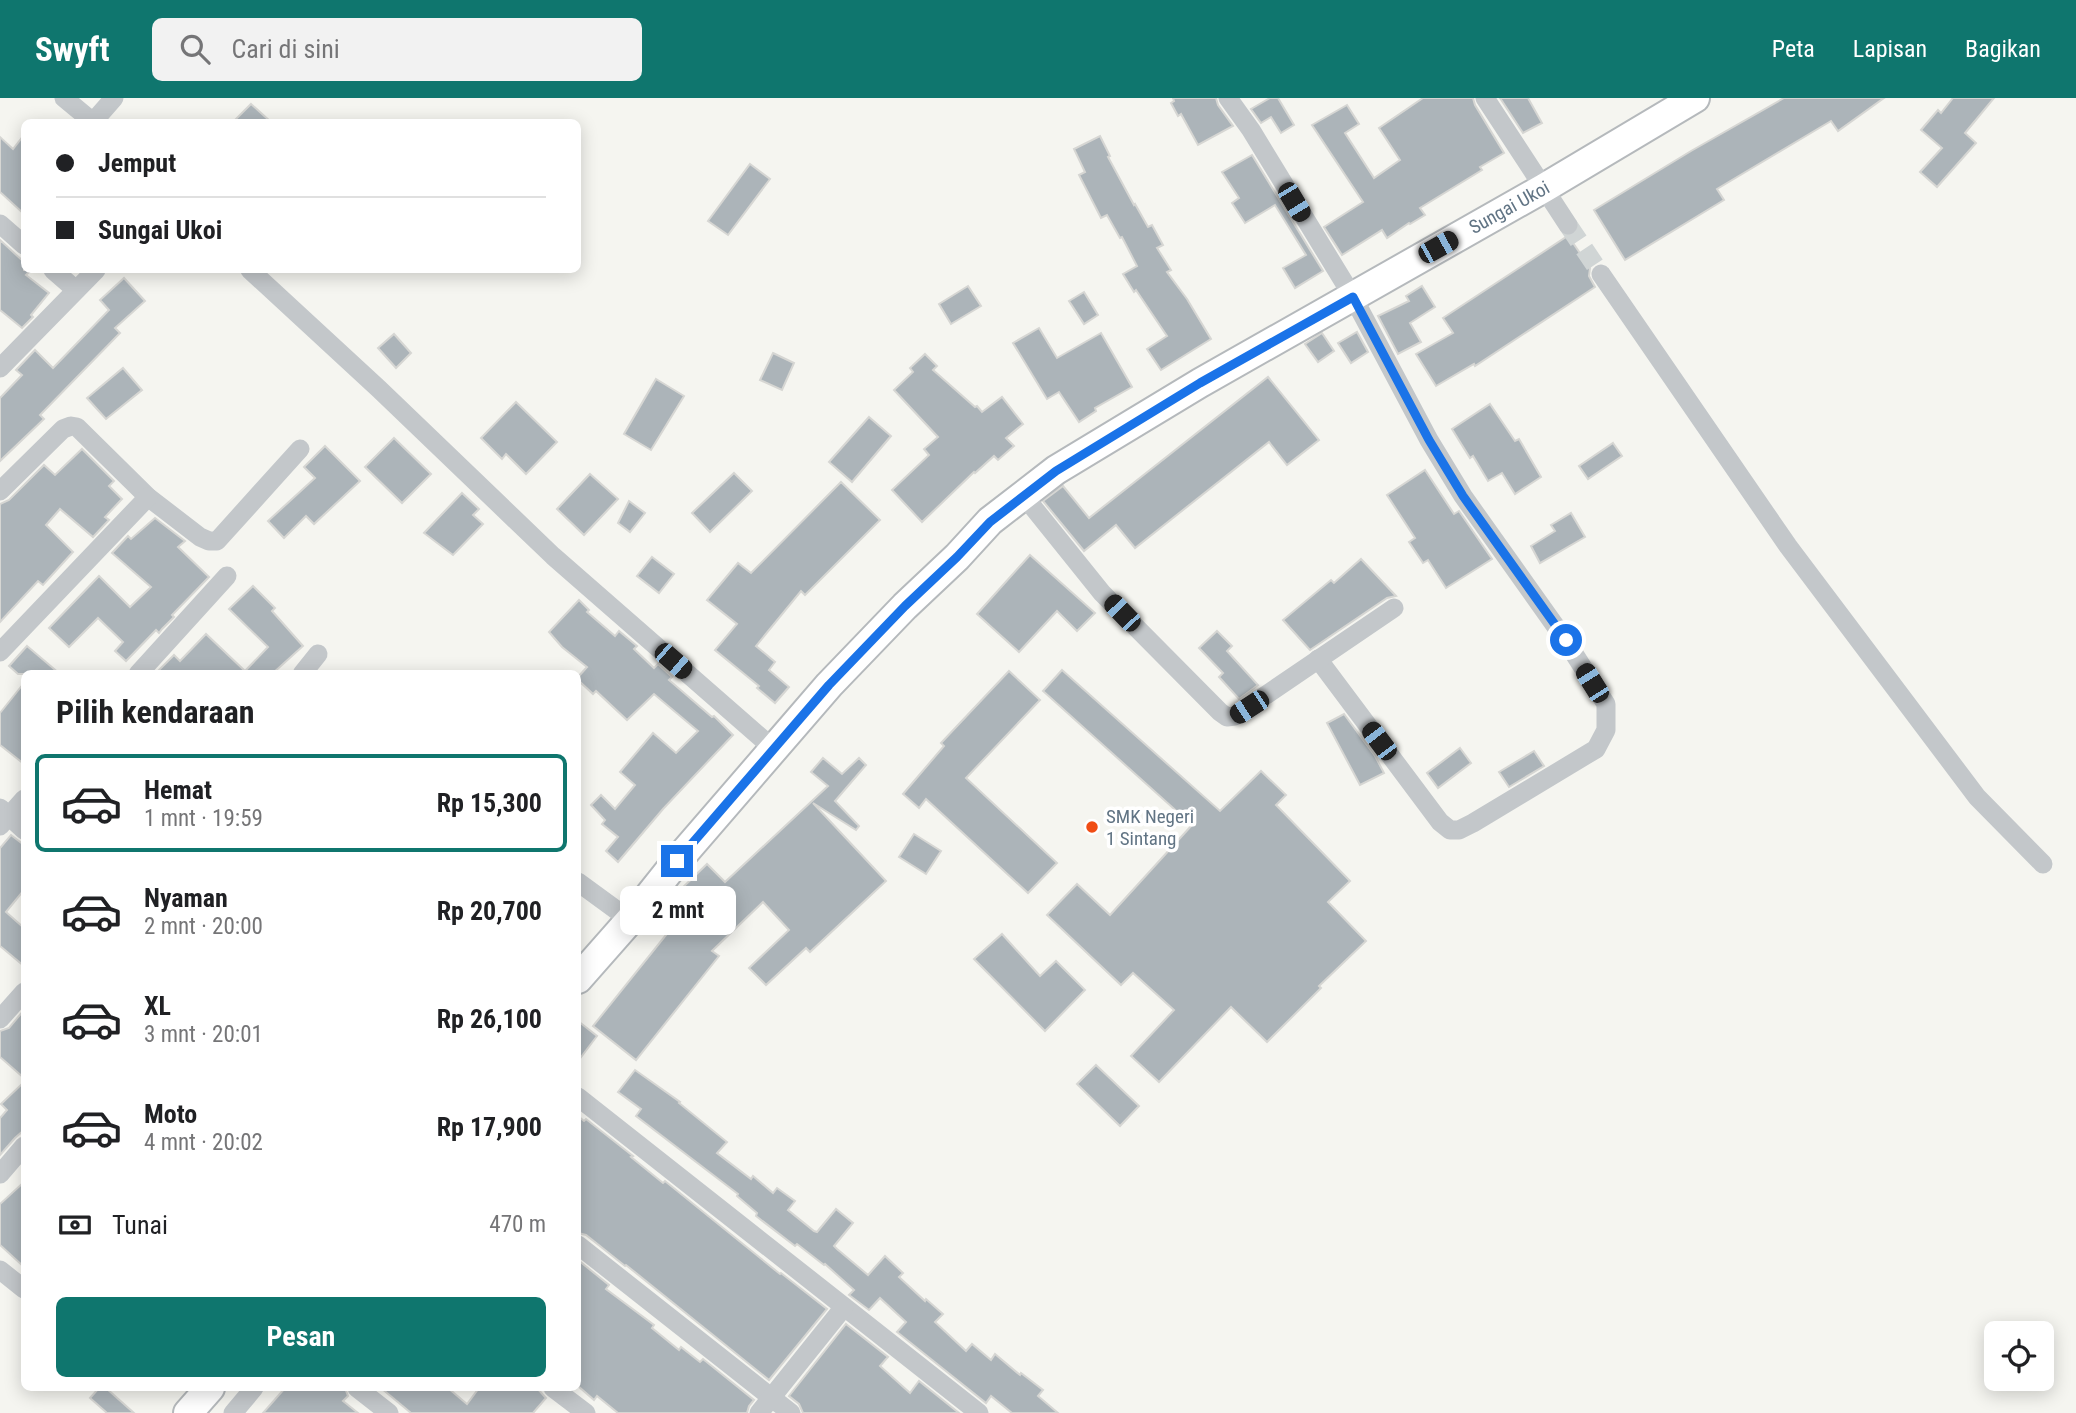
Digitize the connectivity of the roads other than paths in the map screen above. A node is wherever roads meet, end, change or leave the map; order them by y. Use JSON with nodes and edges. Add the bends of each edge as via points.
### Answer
{"nodes":[{"id":1,"x":64,"y":98,"type":"edge"},
{"id":2,"x":114,"y":98,"type":"edge"},
{"id":3,"x":1228,"y":98,"type":"edge"},
{"id":4,"x":1485,"y":98,"type":"edge"},
{"id":5,"x":1695,"y":98,"type":"edge"},
{"id":6,"x":89,"y":119,"type":"edge"},
{"id":7,"x":96,"y":119,"type":"edge"},
{"id":8,"x":1544,"y":188,"type":"junction"},
{"id":9,"x":0,"y":224,"type":"edge"},
{"id":10,"x":1569,"y":225,"type":"tunnel mouth"},
{"id":11,"x":21,"y":242,"type":"edge"},
{"id":12,"x":56,"y":273,"type":"edge"},
{"id":13,"x":93,"y":273,"type":"edge"},
{"id":14,"x":253,"y":273,"type":"edge"},
{"id":15,"x":1601,"y":274,"type":"tunnel mouth"},
{"id":16,"x":76,"y":290,"type":"junction"},
{"id":17,"x":1353,"y":297,"type":"junction"},
{"id":18,"x":0,"y":368,"type":"edge"},
{"id":19,"x":300,"y":449,"type":"dead end"},
{"id":20,"x":0,"y":491,"type":"edge"},
{"id":21,"x":1024,"y":496,"type":"junction"},
{"id":22,"x":148,"y":497,"type":"junction"},
{"id":23,"x":227,"y":576,"type":"dead end"},
{"id":24,"x":1394,"y":608,"type":"dead end"},
{"id":25,"x":0,"y":652,"type":"edge"},
{"id":26,"x":318,"y":654,"type":"dead end"},
{"id":27,"x":1318,"y":659,"type":"junction"},
{"id":28,"x":142,"y":670,"type":"edge"},
{"id":29,"x":305,"y":670,"type":"edge"},
{"id":30,"x":774,"y":749,"type":"junction"},
{"id":31,"x":21,"y":802,"type":"edge"},
{"id":32,"x":3,"y":817,"type":"edge"},
{"id":33,"x":21,"y":828,"type":"edge"},
{"id":34,"x":2043,"y":864,"type":"dead end"},
{"id":35,"x":581,"y":884,"type":"edge"},
{"id":36,"x":630,"y":920,"type":"junction"},
{"id":37,"x":581,"y":976,"type":"edge"},
{"id":38,"x":21,"y":995,"type":"edge"},
{"id":39,"x":0,"y":1019,"type":"edge"},
{"id":40,"x":581,"y":1099,"type":"edge"},
{"id":41,"x":21,"y":1151,"type":"edge"},
{"id":42,"x":0,"y":1174,"type":"edge"},
{"id":43,"x":581,"y":1248,"type":"edge"},
{"id":44,"x":0,"y":1270,"type":"edge"},
{"id":45,"x":21,"y":1287,"type":"edge"},
{"id":46,"x":844,"y":1307,"type":"junction"},
{"id":47,"x":251,"y":1391,"type":"edge"},
{"id":48,"x":361,"y":1391,"type":"edge"},
{"id":49,"x":557,"y":1391,"type":"edge"},
{"id":50,"x":765,"y":1405,"type":"edge"},
{"id":51,"x":233,"y":1413,"type":"edge"},
{"id":52,"x":389,"y":1413,"type":"edge"},
{"id":53,"x":586,"y":1413,"type":"edge"},
{"id":54,"x":791,"y":1413,"type":"edge"},
{"id":55,"x":979,"y":1413,"type":"edge"}],
"edges":[{"from":1,"to":6,"type":"street"},
{"from":2,"to":7,"type":"street"},
{"from":3,"to":17,"type":"street"},
{"from":4,"to":8,"type":"street"},
{"from":5,"to":8,"type":"highway","name":"Sungai Ukoi"},
{"from":8,"to":10,"type":"street"},
{"from":8,"to":17,"type":"highway","name":"Sungai Ukoi"},
{"from":9,"to":11,"type":"street"},
{"from":12,"to":16,"type":"street"},
{"from":13,"to":16,"type":"street"},
{"from":14,"to":30,"type":"street","via":[[553,556]]},
{"from":15,"to":34,"type":"street","via":[[1788,546],[1977,797]]},
{"from":16,"to":18,"type":"street"},
{"from":17,"to":21,"type":"highway","name":"Sungai Ukoi","via":[[1122,430]]},
{"from":17,"to":27,"type":"street","via":[[1463,496],[1606,704],[1606,730],[1596,749],[1473,823],[1450,831]]},
{"from":19,"to":22,"type":"street","via":[[217,541],[200,537]]},
{"from":20,"to":22,"type":"street","via":[[71,426]]},
{"from":21,"to":27,"type":"street","via":[[1102,593],[1227,717]]},
{"from":21,"to":30,"type":"highway","name":"Sungai Ukoi","via":[[990,522],[905,606]]},
{"from":22,"to":25,"type":"street"},
{"from":23,"to":28,"type":"street"},
{"from":24,"to":27,"type":"street"},
{"from":26,"to":29,"type":"street"},
{"from":30,"to":36,"type":"highway","name":"Sungai Ukoi"},
{"from":31,"to":32,"type":"street"},
{"from":32,"to":33,"type":"street"},
{"from":35,"to":36,"type":"street"},
{"from":36,"to":37,"type":"highway","name":"Sungai Ukoi"},
{"from":38,"to":39,"type":"street"},
{"from":40,"to":46,"type":"street"},
{"from":41,"to":42,"type":"street"},
{"from":43,"to":50,"type":"street"},
{"from":44,"to":45,"type":"street"},
{"from":46,"to":50,"type":"street"},
{"from":46,"to":55,"type":"street"},
{"from":47,"to":51,"type":"street"},
{"from":48,"to":52,"type":"street"},
{"from":49,"to":53,"type":"street"},
{"from":50,"to":54,"type":"street"}]}
